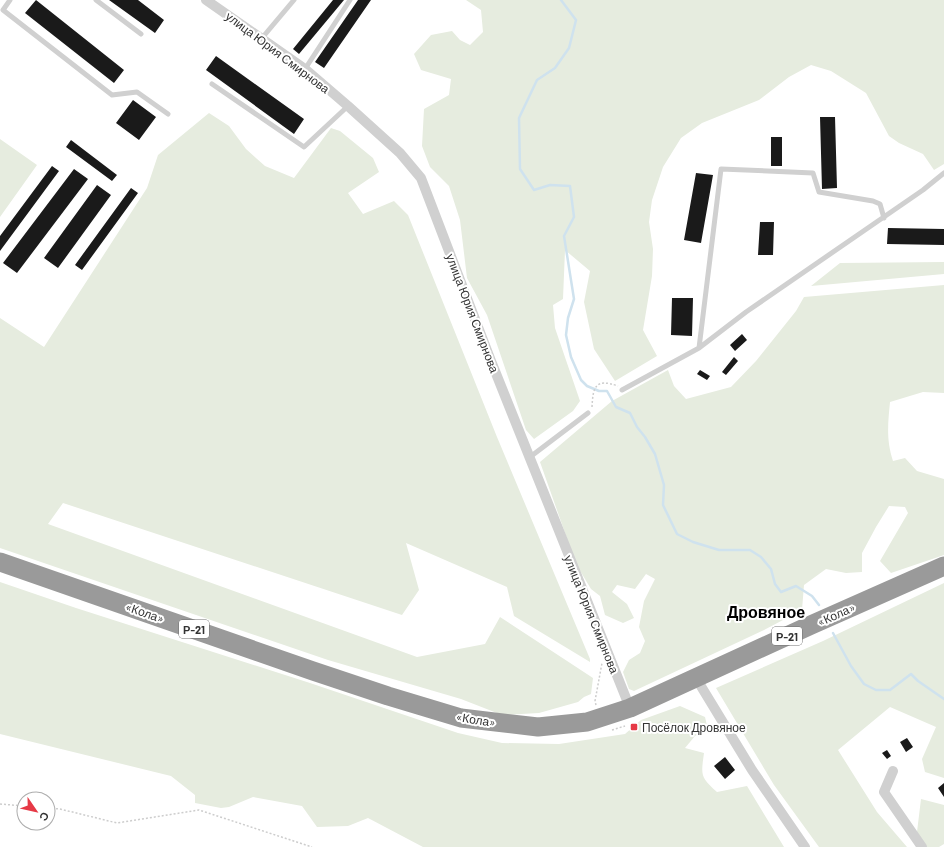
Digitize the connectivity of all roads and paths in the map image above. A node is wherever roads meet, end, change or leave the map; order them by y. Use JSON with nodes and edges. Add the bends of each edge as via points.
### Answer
{"nodes":[{"id":1,"x":10,"y":0,"type":"edge"},
{"id":2,"x":96,"y":0,"type":"edge"},
{"id":3,"x":206,"y":0,"type":"edge"},
{"id":4,"x":294,"y":0,"type":"edge"},
{"id":5,"x":350,"y":0,"type":"edge"},
{"id":6,"x":141,"y":34,"type":"dead end"},
{"id":7,"x":262,"y":38,"type":"junction"},
{"id":8,"x":305,"y":69,"type":"junction"},
{"id":9,"x":212,"y":84,"type":"dead end"},
{"id":10,"x":348,"y":106,"type":"junction"},
{"id":11,"x":168,"y":114,"type":"dead end"},
{"id":12,"x":944,"y":173,"type":"edge"},
{"id":13,"x":884,"y":218,"type":"junction"},
{"id":14,"x":699,"y":348,"type":"junction"},
{"id":15,"x":622,"y":390,"type":"joint"},
{"id":16,"x":588,"y":413,"type":"joint"},
{"id":17,"x":530,"y":457,"type":"junction"},
{"id":18,"x":0,"y":562,"type":"edge"},
{"id":19,"x":944,"y":566,"type":"edge"},
{"id":20,"x":696,"y":678,"type":"junction"},
{"id":21,"x":630,"y":708,"type":"junction"},
{"id":22,"x":894,"y":771,"type":"dead end"},
{"id":23,"x":0,"y":804,"type":"edge"},
{"id":24,"x":16,"y":805,"type":"edge"},
{"id":25,"x":56,"y":809,"type":"edge"},
{"id":26,"x":312,"y":847,"type":"edge"},
{"id":27,"x":805,"y":847,"type":"edge"},
{"id":28,"x":922,"y":847,"type":"edge"}],
"edges":[{"from":1,"to":11,"type":"lane","via":[[3,10],[112,95],[137,92]]},
{"from":2,"to":6,"type":"lane"},
{"from":3,"to":7,"type":"street","name":"улица Юрия Смирнова"},
{"from":4,"to":7,"type":"lane"},
{"from":5,"to":8,"type":"lane"},
{"from":7,"to":8,"type":"street","name":"улица Юрия Смирнова"},
{"from":8,"to":10,"type":"street","name":"улица Юрия Смирнова"},
{"from":9,"to":10,"type":"lane","via":[[304,147]]},
{"from":10,"to":17,"type":"street","name":"улица Юрия Смирнова","via":[[400,153],[421,178]]},
{"from":12,"to":13,"type":"lane"},
{"from":13,"to":14,"type":"lane","via":[[746,312]]},
{"from":13,"to":14,"type":"lane","via":[[880,204],[873,201],[819,192],[813,173],[721,168]]},
{"from":14,"to":15,"type":"lane"},
{"from":15,"to":16,"type":"path","via":[[617,385],[606,383],[596,387],[592,392],[592,408]]},
{"from":16,"to":17,"type":"lane"},
{"from":17,"to":21,"type":"street","name":"улица Юрия Смирнова"},
{"from":18,"to":21,"type":"highway","name":"«Кола»","number":"Р-21","via":[[313,671],[461,718],[538,727],[587,722]]},
{"from":19,"to":20,"type":"highway","name":"«Кола»","number":"Р-21"},
{"from":20,"to":21,"type":"highway","name":"«Кола»","number":"Р-21"},
{"from":20,"to":27,"type":"street","via":[[752,770]]},
{"from":22,"to":28,"type":"street","via":[[884,792]]},
{"from":23,"to":24,"type":"path"},
{"from":25,"to":26,"type":"path","via":[[117,823],[199,810]]}]}
